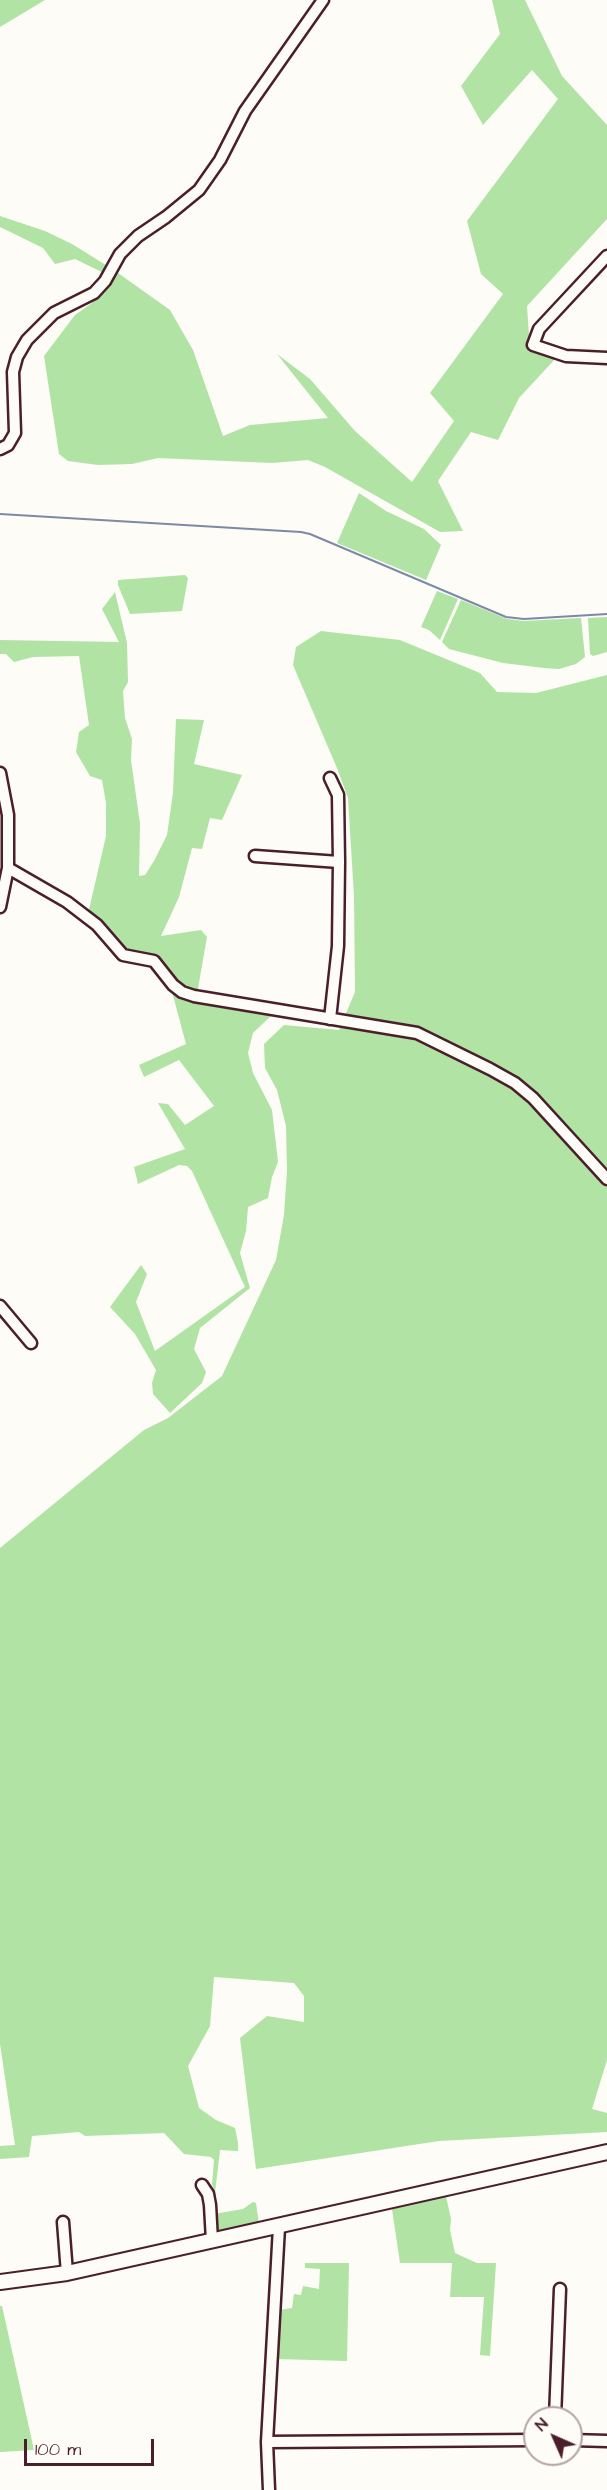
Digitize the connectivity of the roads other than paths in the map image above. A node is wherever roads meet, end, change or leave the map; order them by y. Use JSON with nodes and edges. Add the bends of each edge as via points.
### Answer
{"nodes":[{"id":1,"x":323,"y":0,"type":"edge"},
{"id":2,"x":607,"y":256,"type":"edge"},
{"id":3,"x":607,"y":358,"type":"edge"},
{"id":4,"x":0,"y":449,"type":"edge"},
{"id":5,"x":0,"y":772,"type":"edge"},
{"id":6,"x":330,"y":778,"type":"dead end"},
{"id":7,"x":255,"y":856,"type":"dead end"},
{"id":8,"x":339,"y":862,"type":"junction"},
{"id":9,"x":8,"y":868,"type":"junction"},
{"id":10,"x":0,"y":907,"type":"edge"},
{"id":11,"x":330,"y":1018,"type":"junction"},
{"id":12,"x":607,"y":1179,"type":"edge"},
{"id":13,"x":0,"y":1306,"type":"edge"},
{"id":14,"x":31,"y":1342,"type":"dead end"},
{"id":15,"x":607,"y":2152,"type":"edge"},
{"id":16,"x":202,"y":2186,"type":"dead end"},
{"id":17,"x":63,"y":2222,"type":"dead end"},
{"id":18,"x":279,"y":2227,"type":"junction"},
{"id":19,"x":212,"y":2241,"type":"junction"},
{"id":20,"x":67,"y":2273,"type":"junction"},
{"id":21,"x":0,"y":2282,"type":"edge"},
{"id":22,"x":560,"y":2289,"type":"dead end"},
{"id":23,"x":555,"y":2406,"type":"edge"},
{"id":24,"x":523,"y":2440,"type":"edge"},
{"id":25,"x":583,"y":2440,"type":"edge"},
{"id":26,"x":607,"y":2441,"type":"edge"},
{"id":27,"x":267,"y":2442,"type":"junction"},
{"id":28,"x":269,"y":2490,"type":"edge"}],
"edges":[{"from":1,"to":4,"type":"street","via":[[246,111],[199,190],[138,236],[120,254],[94,292],[54,313],[27,340],[13,372],[15,433],[8,445]]},
{"from":2,"to":3,"type":"street","via":[[539,329],[533,345],[566,356]]},
{"from":5,"to":9,"type":"street","via":[[8,816]]},
{"from":6,"to":8,"type":"street","via":[[338,795]]},
{"from":7,"to":8,"type":"street"},
{"from":8,"to":11,"type":"street","via":[[338,946]]},
{"from":9,"to":10,"type":"street"},
{"from":9,"to":11,"type":"street","via":[[97,925],[123,955],[154,961],[182,992]]},
{"from":11,"to":12,"type":"street","via":[[417,1033],[497,1073],[533,1098]]},
{"from":13,"to":14,"type":"street"},
{"from":15,"to":18,"type":"street"},
{"from":16,"to":19,"type":"street","via":[[210,2205]]},
{"from":17,"to":20,"type":"street"},
{"from":18,"to":19,"type":"street"},
{"from":18,"to":27,"type":"street"},
{"from":19,"to":20,"type":"street"},
{"from":20,"to":21,"type":"street"},
{"from":22,"to":23,"type":"street"},
{"from":24,"to":27,"type":"street"},
{"from":25,"to":26,"type":"street"},
{"from":27,"to":28,"type":"street"}]}
